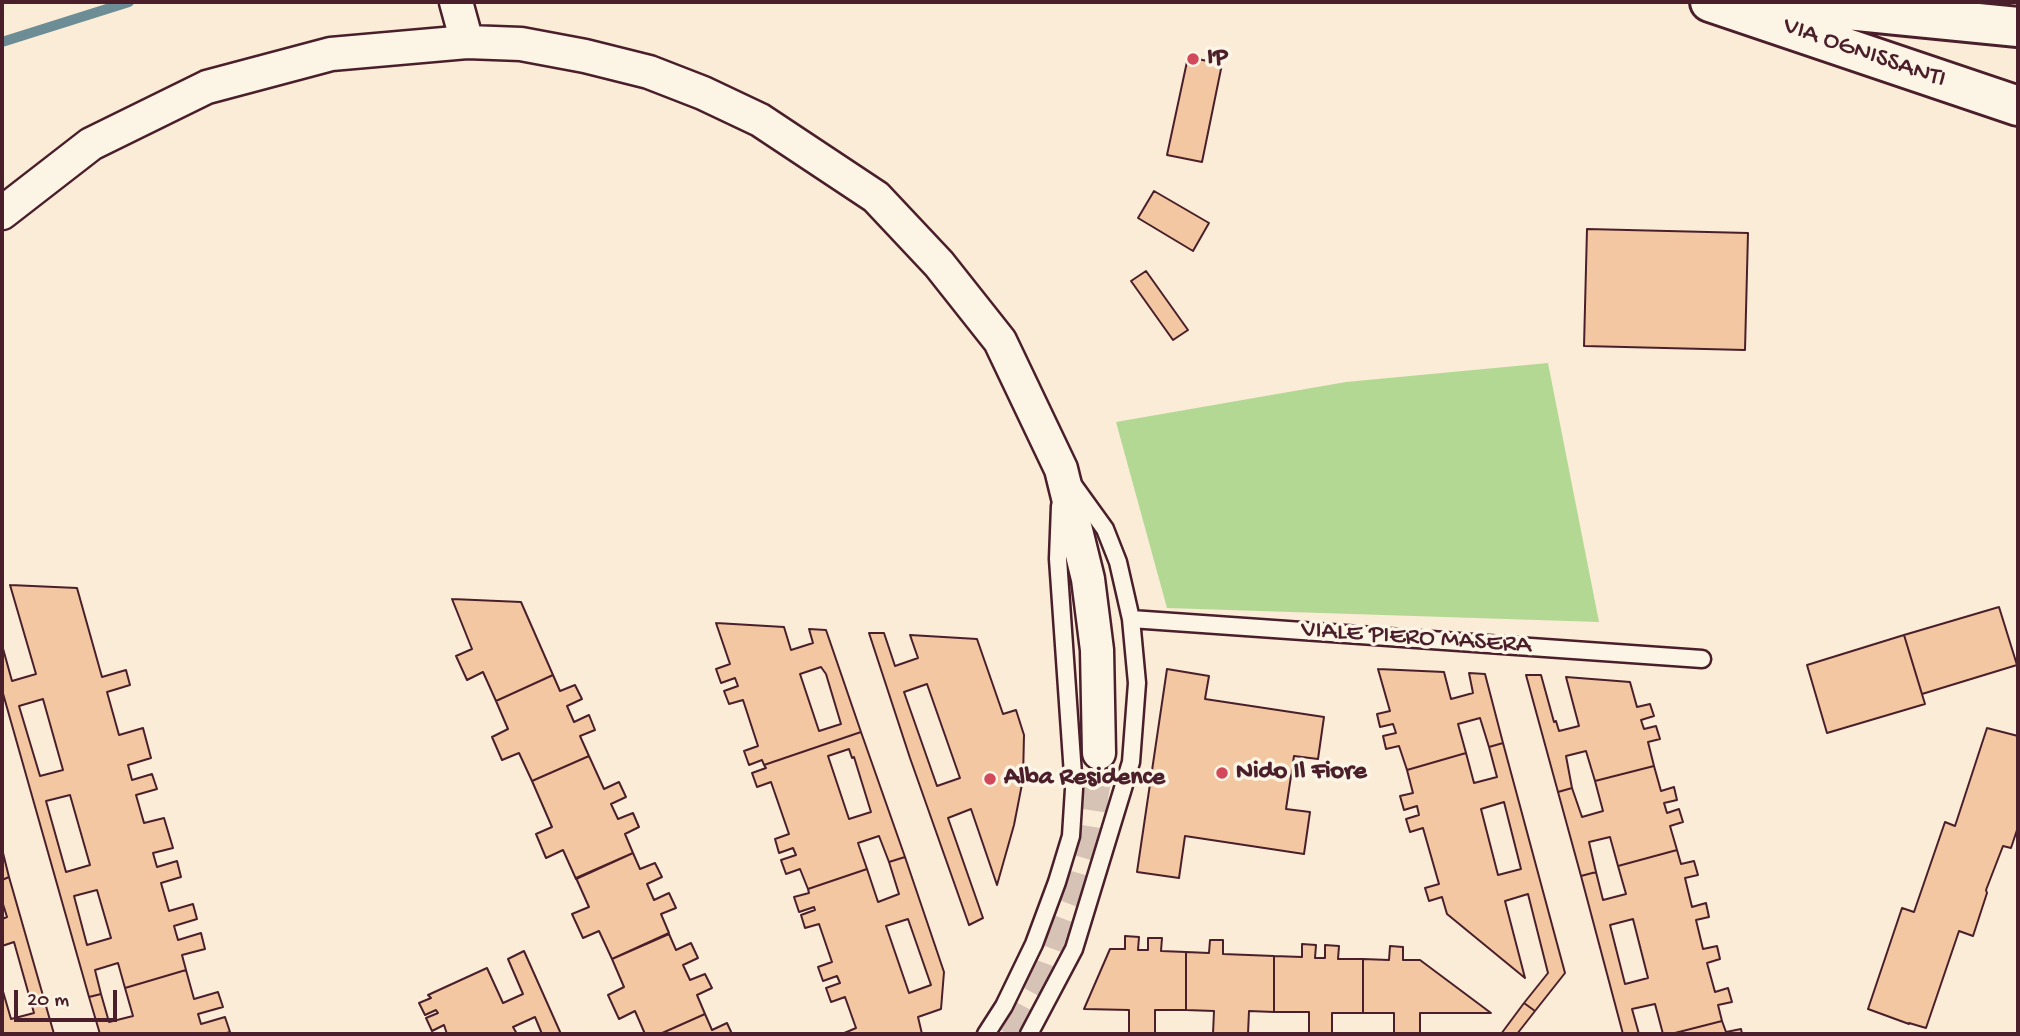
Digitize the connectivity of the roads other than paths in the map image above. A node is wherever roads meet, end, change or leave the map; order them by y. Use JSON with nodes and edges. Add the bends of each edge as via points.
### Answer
{"nodes":[{"id":1,"x":456,"y":2,"type":"edge"},
{"id":2,"x":1710,"y":2,"type":"edge"},
{"id":3,"x":1767,"y":2,"type":"edge"},
{"id":4,"x":2018,"y":27,"type":"edge"},
{"id":5,"x":467,"y":42,"type":"junction"},
{"id":6,"x":2018,"y":106,"type":"edge"},
{"id":7,"x":2,"y":213,"type":"edge"},
{"id":8,"x":1061,"y":469,"type":"junction"},
{"id":9,"x":1131,"y":620,"type":"junction"},
{"id":10,"x":1702,"y":659,"type":"dead end"},
{"id":11,"x":1098,"y":753,"type":"tunnel mouth"},
{"id":12,"x":986,"y":1034,"type":"edge"},
{"id":13,"x":1029,"y":1034,"type":"edge"}],
"edges":[{"from":1,"to":5,"type":"street"},
{"from":2,"to":6,"type":"main road","name":"VIA OGNISSANTI"},
{"from":3,"to":4,"type":"main road","name":"VIA OGNISSANTI"},
{"from":5,"to":7,"type":"street","via":[[331,54],[206,87],[91,144]]},
{"from":5,"to":8,"type":"street","via":[[521,44],[649,72],[760,120],[842,172],[876,197],[912,235],[1000,341]]},
{"from":8,"to":9,"type":"lane","via":[[1105,530],[1118,562]]},
{"from":8,"to":11,"type":"street","via":[[1088,579],[1097,650]]},
{"from":8,"to":12,"type":"lane","via":[[1058,559],[1074,789],[1070,836],[1034,944]]},
{"from":9,"to":10,"type":"lane","name":"VIALE PIERO MASERA"},
{"from":9,"to":13,"type":"lane","via":[[1137,683],[1131,762],[1074,949]]}]}
